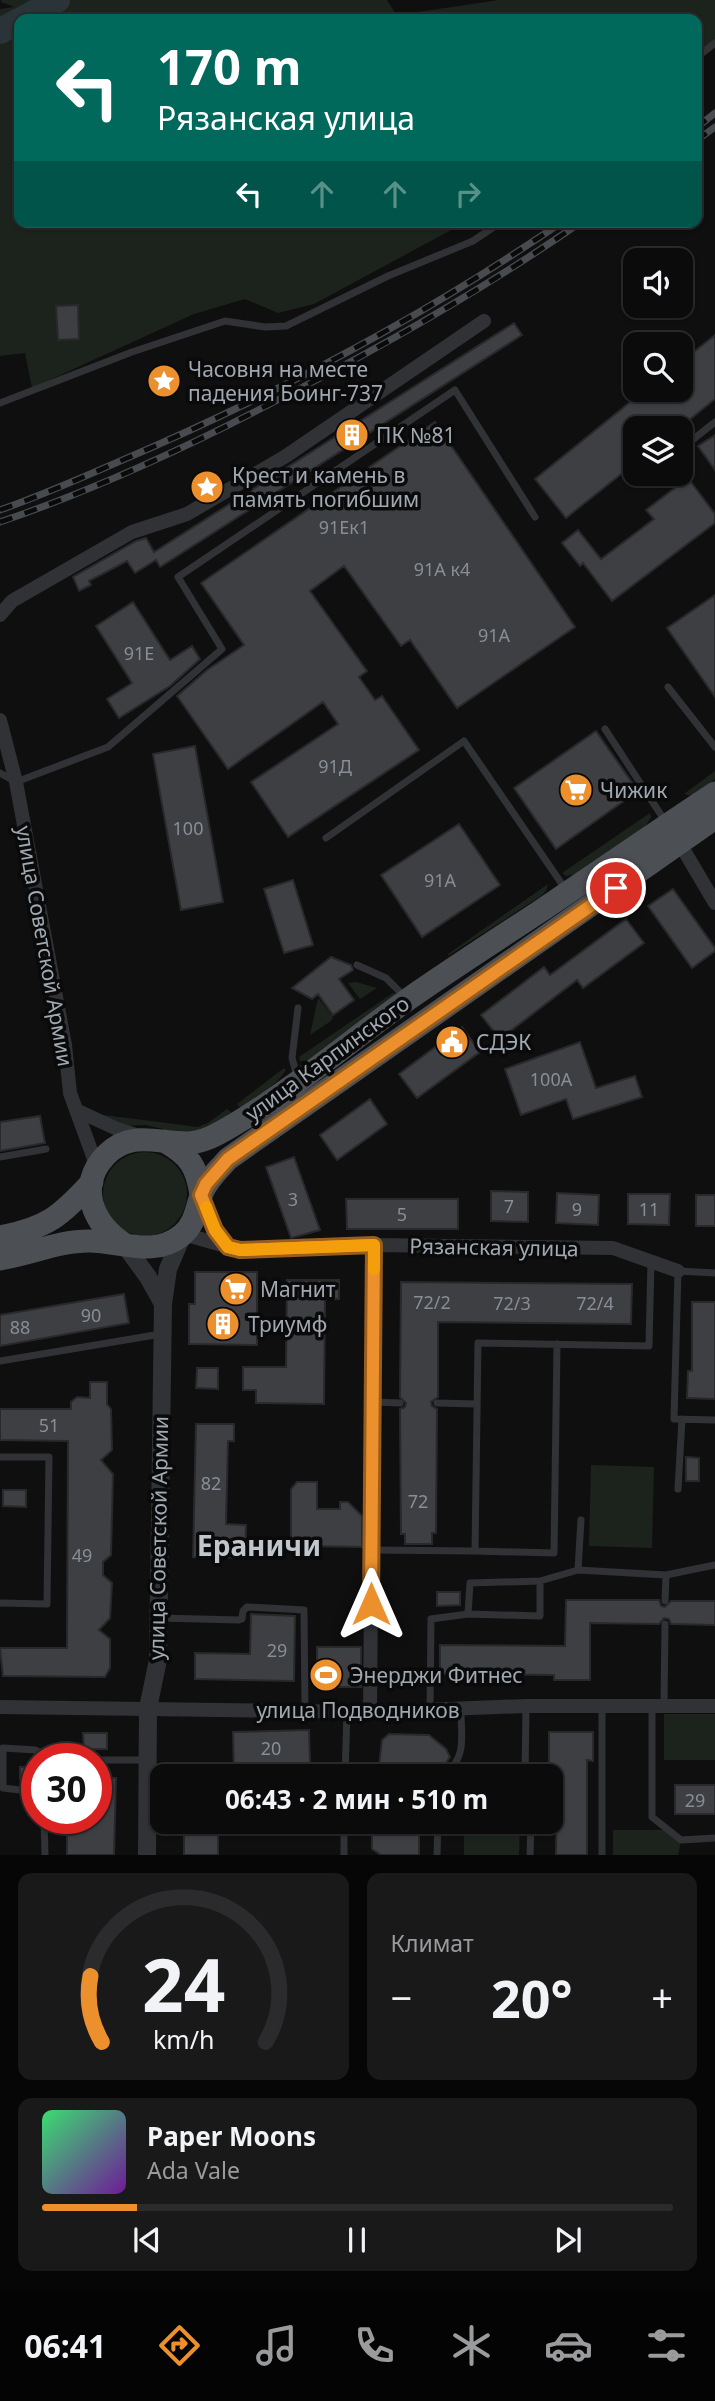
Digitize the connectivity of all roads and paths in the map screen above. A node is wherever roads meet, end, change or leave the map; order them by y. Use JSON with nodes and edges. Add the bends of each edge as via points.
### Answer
{"nodes":[{"id":1,"x":492,"y":228,"type":"edge"},
{"id":2,"x":484,"y":321,"type":"dead end"},
{"id":3,"x":0,"y":403,"type":"edge"},
{"id":4,"x":715,"y":422,"type":"edge"},
{"id":5,"x":693,"y":439,"type":"edge"},
{"id":6,"x":535,"y":517,"type":"dead end"},
{"id":7,"x":0,"y":615,"type":"edge"},
{"id":8,"x":668,"y":687,"type":"dead end"},
{"id":9,"x":0,"y":720,"type":"edge"},
{"id":10,"x":605,"y":729,"type":"dead end"},
{"id":11,"x":715,"y":747,"type":"edge"},
{"id":12,"x":0,"y":773,"type":"edge"},
{"id":13,"x":16,"y":782,"type":"junction"},
{"id":14,"x":715,"y":793,"type":"edge"},
{"id":15,"x":715,"y":818,"type":"edge"},
{"id":16,"x":674,"y":834,"type":"junction"},
{"id":17,"x":326,"y":838,"type":"dead end"},
{"id":18,"x":568,"y":893,"type":"junction"},
{"id":19,"x":715,"y":903,"type":"edge"},
{"id":20,"x":482,"y":950,"type":"junction"},
{"id":21,"x":357,"y":965,"type":"dead end"},
{"id":22,"x":501,"y":967,"type":"junction"},
{"id":23,"x":408,"y":999,"type":"junction"},
{"id":24,"x":298,"y":1007,"type":"dead end"},
{"id":25,"x":298,"y":1080,"type":"junction"},
{"id":26,"x":76,"y":1110,"type":"junction"},
{"id":27,"x":155,"y":1139,"type":"junction"},
{"id":28,"x":46,"y":1149,"type":"dead end"},
{"id":29,"x":0,"y":1157,"type":"edge"},
{"id":30,"x":94,"y":1174,"type":"junction"},
{"id":31,"x":201,"y":1195,"type":"junction"},
{"id":32,"x":183,"y":1234,"type":"junction"},
{"id":33,"x":0,"y":1237,"type":"edge"},
{"id":34,"x":124,"y":1244,"type":"junction"},
{"id":35,"x":374,"y":1245,"type":"junction"},
{"id":36,"x":228,"y":1247,"type":"junction"},
{"id":37,"x":0,"y":1259,"type":"edge"},
{"id":38,"x":651,"y":1261,"type":"junction"},
{"id":39,"x":678,"y":1271,"type":"junction"},
{"id":40,"x":715,"y":1273,"type":"edge"},
{"id":41,"x":163,"y":1304,"type":"junction"},
{"id":42,"x":162,"y":1334,"type":"junction"},
{"id":43,"x":557,"y":1344,"type":"junction"},
{"id":44,"x":0,"y":1361,"type":"edge"},
{"id":45,"x":373,"y":1402,"type":"junction"},
{"id":46,"x":400,"y":1403,"type":"dead end"},
{"id":47,"x":438,"y":1403,"type":"dead end"},
{"id":48,"x":477,"y":1404,"type":"junction"},
{"id":49,"x":682,"y":1419,"type":"junction"},
{"id":50,"x":715,"y":1420,"type":"edge"},
{"id":51,"x":0,"y":1457,"type":"edge"},
{"id":52,"x":678,"y":1489,"type":"dead end"},
{"id":53,"x":581,"y":1520,"type":"dead end"},
{"id":54,"x":372,"y":1550,"type":"junction"},
{"id":55,"x":475,"y":1552,"type":"junction"},
{"id":56,"x":715,"y":1565,"type":"edge"},
{"id":57,"x":579,"y":1570,"type":"junction"},
{"id":58,"x":666,"y":1575,"type":"junction"},
{"id":59,"x":540,"y":1581,"type":"junction"},
{"id":60,"x":665,"y":1601,"type":"dead end"},
{"id":61,"x":0,"y":1603,"type":"edge"},
{"id":62,"x":468,"y":1614,"type":"junction"},
{"id":63,"x":158,"y":1618,"type":"junction"},
{"id":64,"x":665,"y":1624,"type":"dead end"},
{"id":65,"x":526,"y":1706,"type":"junction"},
{"id":66,"x":602,"y":1706,"type":"junction"},
{"id":67,"x":658,"y":1706,"type":"junction"},
{"id":68,"x":715,"y":1706,"type":"edge"},
{"id":69,"x":0,"y":1707,"type":"edge"},
{"id":70,"x":148,"y":1708,"type":"junction"},
{"id":71,"x":430,"y":1710,"type":"junction"},
{"id":72,"x":461,"y":1710,"type":"junction"},
{"id":73,"x":305,"y":1712,"type":"junction"},
{"id":74,"x":347,"y":1712,"type":"junction"},
{"id":75,"x":370,"y":1713,"type":"junction"},
{"id":76,"x":21,"y":1750,"type":"edge"},
{"id":77,"x":112,"y":1760,"type":"edge"},
{"id":78,"x":148,"y":1760,"type":"junction"},
{"id":79,"x":345,"y":1764,"type":"edge"},
{"id":80,"x":457,"y":1764,"type":"edge"},
{"id":81,"x":525,"y":1764,"type":"edge"},
{"id":82,"x":21,"y":1790,"type":"edge"},
{"id":83,"x":44,"y":1834,"type":"edge"},
{"id":84,"x":344,"y":1834,"type":"edge"},
{"id":85,"x":438,"y":1834,"type":"edge"},
{"id":86,"x":531,"y":1834,"type":"edge"},
{"id":87,"x":715,"y":1838,"type":"edge"},
{"id":88,"x":45,"y":1855,"type":"edge"},
{"id":89,"x":147,"y":1855,"type":"edge"},
{"id":90,"x":344,"y":1855,"type":"edge"},
{"id":91,"x":437,"y":1855,"type":"edge"},
{"id":92,"x":530,"y":1855,"type":"edge"},
{"id":93,"x":602,"y":1855,"type":"edge"}],
"edges":[{"from":1,"to":3,"type":"lane","via":[[473,241],[286,326],[225,321]]},
{"from":2,"to":7,"type":"street","via":[[275,462],[187,514],[132,532],[12,601]]},
{"from":4,"to":5,"type":"lane"},
{"from":6,"to":13,"type":"lane","via":[[455,390],[178,577],[222,649],[108,747]]},
{"from":8,"to":11,"type":"lane"},
{"from":9,"to":13,"type":"street","name":"улица Советской Армии"},
{"from":10,"to":16,"type":"lane"},
{"from":12,"to":13,"type":"lane"},
{"from":13,"to":26,"type":"street","name":"улица Советской Армии"},
{"from":14,"to":16,"type":"main road","name":"улица Карпинского"},
{"from":15,"to":16,"type":"main road","name":"улица Карпинского"},
{"from":16,"to":18,"type":"main road","name":"улица Карпинского"},
{"from":16,"to":19,"type":"street"},
{"from":16,"to":22,"type":"main road","name":"улица Карпинского"},
{"from":17,"to":18,"type":"lane","via":[[464,741]]},
{"from":18,"to":20,"type":"main road","name":"улица Карпинского"},
{"from":20,"to":22,"type":"main road","via":[[484,965]]},
{"from":20,"to":23,"type":"main road","name":"улица Карпинского"},
{"from":21,"to":23,"type":"lane","via":[[386,978]]},
{"from":22,"to":31,"type":"main road","name":"улица Карпинского","via":[[228,1159]]},
{"from":23,"to":25,"type":"main road","name":"улица Карпинского"},
{"from":24,"to":25,"type":"lane","via":[[292,1058]]},
{"from":25,"to":27,"type":"main road","name":"улица Карпинского","via":[[214,1137],[188,1143]]},
{"from":26,"to":27,"type":"street","via":[[117,1129]]},
{"from":26,"to":30,"type":"street","name":"улица Советской Армии"},
{"from":27,"to":30,"type":"main road","name":"улица Карпинского","via":[[118,1146]]},
{"from":27,"to":31,"type":"main road","via":[[179,1149],[191,1162]]},
{"from":28,"to":29,"type":"lane"},
{"from":30,"to":33,"type":"main road","name":"улица Карпинского","via":[[65,1211],[45,1225]]},
{"from":30,"to":34,"type":"main road","via":[[91,1200],[97,1219],[108,1234]]},
{"from":31,"to":32,"type":"main road","name":"улица Карпинского","via":[[192,1223]]},
{"from":31,"to":36,"type":"street","via":[[215,1230]]},
{"from":32,"to":34,"type":"main road","via":[[155,1248]]},
{"from":32,"to":36,"type":"street","name":"Рязанская улица"},
{"from":32,"to":41,"type":"street","name":"улица Советской Армии","via":[[168,1269]]},
{"from":34,"to":37,"type":"main road","via":[[74,1242]]},
{"from":34,"to":41,"type":"street"},
{"from":35,"to":36,"type":"street","name":"Рязанская улица"},
{"from":35,"to":38,"type":"street","name":"Рязанская улица","via":[[613,1248]]},
{"from":35,"to":45,"type":"street"},
{"from":38,"to":39,"type":"street","name":"Рязанская улица"},
{"from":38,"to":43,"type":"lane","via":[[649,1346]]},
{"from":39,"to":40,"type":"lane"},
{"from":39,"to":49,"type":"lane","via":[[674,1419]]},
{"from":41,"to":42,"type":"street","name":"улица Советской Армии"},
{"from":42,"to":44,"type":"lane"},
{"from":42,"to":63,"type":"street","name":"улица Советской Армии"},
{"from":43,"to":48,"type":"lane","via":[[478,1343]]},
{"from":43,"to":55,"type":"lane","via":[[554,1553]]},
{"from":45,"to":46,"type":"lane"},
{"from":45,"to":54,"type":"street"},
{"from":47,"to":48,"type":"lane"},
{"from":48,"to":55,"type":"lane"},
{"from":49,"to":50,"type":"lane"},
{"from":49,"to":52,"type":"lane"},
{"from":51,"to":61,"type":"lane","via":[[49,1457],[47,1604]]},
{"from":53,"to":57,"type":"lane"},
{"from":54,"to":55,"type":"lane"},
{"from":54,"to":75,"type":"street"},
{"from":56,"to":58,"type":"lane"},
{"from":57,"to":58,"type":"lane"},
{"from":57,"to":59,"type":"lane"},
{"from":58,"to":60,"type":"lane"},
{"from":59,"to":62,"type":"lane","via":[[470,1583]]},
{"from":59,"to":62,"type":"lane","via":[[540,1616]]},
{"from":62,"to":71,"type":"lane","via":[[431,1619]]},
{"from":63,"to":70,"type":"street","name":"улица Советской Армии","via":[[158,1660]]},
{"from":63,"to":73,"type":"lane","via":[[239,1620],[247,1607],[304,1610]]},
{"from":64,"to":67,"type":"lane"},
{"from":65,"to":66,"type":"street","name":"улица Подводников"},
{"from":65,"to":72,"type":"street","name":"улица Подводников"},
{"from":65,"to":81,"type":"lane"},
{"from":66,"to":67,"type":"street","name":"улица Подводников"},
{"from":66,"to":93,"type":"lane"},
{"from":67,"to":68,"type":"street","name":"улица Подводников"},
{"from":67,"to":87,"type":"lane","via":[[652,1816],[681,1840]]},
{"from":69,"to":70,"type":"street","name":"улица Подводников"},
{"from":70,"to":73,"type":"street","name":"улица Подводников"},
{"from":70,"to":78,"type":"street","name":"улица Советской Армии"},
{"from":71,"to":72,"type":"street","name":"улица Подводников"},
{"from":71,"to":75,"type":"street","name":"улица Подводников"},
{"from":72,"to":80,"type":"lane","via":[[462,1746]]},
{"from":73,"to":74,"type":"street","name":"улица Подводников"},
{"from":74,"to":75,"type":"street","name":"улица Подводников"},
{"from":74,"to":79,"type":"lane"},
{"from":76,"to":82,"type":"lane","via":[[2,1748],[3,1788]]},
{"from":77,"to":78,"type":"lane"},
{"from":78,"to":89,"type":"street","name":"улица Советской Армии"},
{"from":83,"to":88,"type":"lane"},
{"from":84,"to":90,"type":"lane"},
{"from":85,"to":91,"type":"lane"},
{"from":86,"to":92,"type":"lane"}]}
